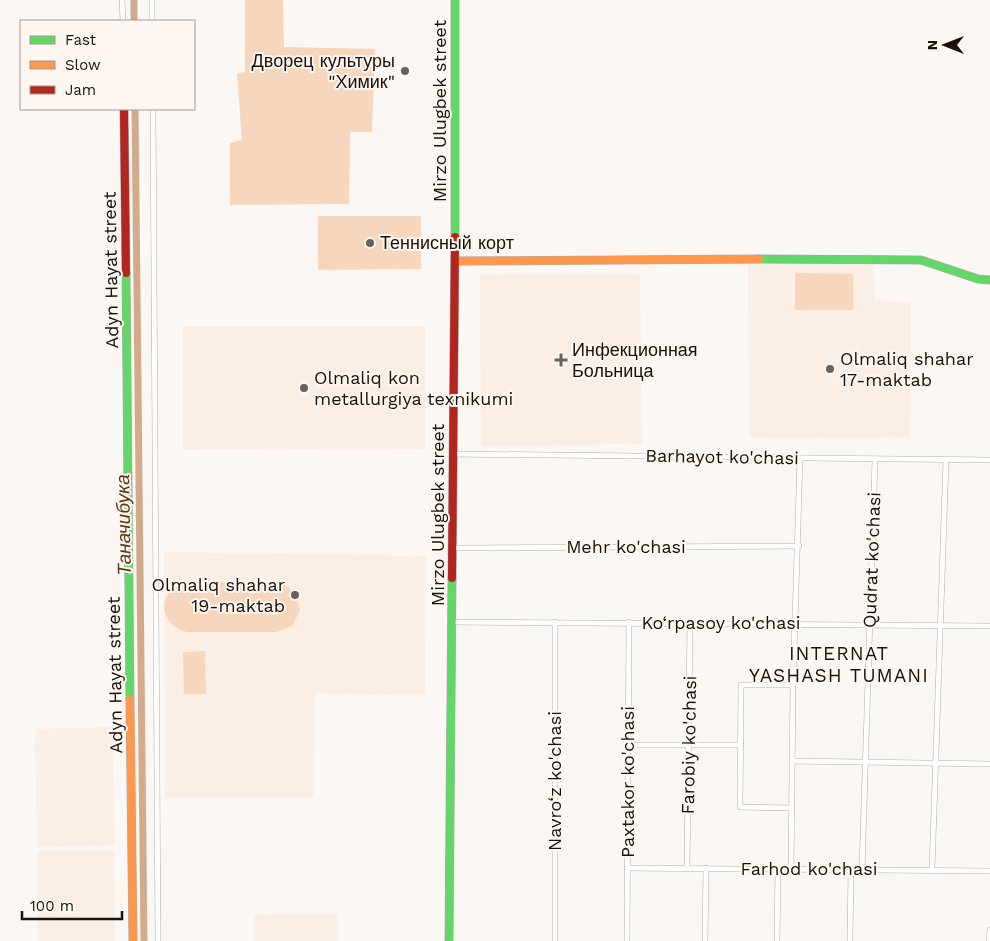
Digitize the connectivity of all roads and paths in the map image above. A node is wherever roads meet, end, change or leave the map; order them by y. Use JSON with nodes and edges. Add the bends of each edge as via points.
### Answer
{"nodes":[{"id":1,"x":122,"y":0,"type":"edge"},
{"id":2,"x":152,"y":0,"type":"edge"},
{"id":3,"x":455,"y":0,"type":"edge"},
{"id":4,"x":123,"y":20,"type":"edge"},
{"id":5,"x":152,"y":20,"type":"edge"},
{"id":6,"x":124,"y":110,"type":"edge"},
{"id":7,"x":153,"y":110,"type":"edge"},
{"id":8,"x":455,"y":261,"type":"junction"},
{"id":9,"x":990,"y":280,"type":"edge"},
{"id":10,"x":453,"y":454,"type":"junction"},
{"id":11,"x":800,"y":458,"type":"junction"},
{"id":12,"x":875,"y":460,"type":"junction"},
{"id":13,"x":946,"y":460,"type":"junction"},
{"id":14,"x":990,"y":460,"type":"edge"},
{"id":15,"x":799,"y":546,"type":"junction"},
{"id":16,"x":453,"y":548,"type":"junction"},
{"id":17,"x":452,"y":622,"type":"junction"},
{"id":18,"x":555,"y":622,"type":"junction"},
{"id":19,"x":628,"y":622,"type":"junction"},
{"id":20,"x":690,"y":622,"type":"junction"},
{"id":21,"x":796,"y":624,"type":"junction"},
{"id":22,"x":870,"y":624,"type":"junction"},
{"id":23,"x":941,"y":625,"type":"junction"},
{"id":24,"x":990,"y":626,"type":"edge"},
{"id":25,"x":793,"y":685,"type":"junction"},
{"id":26,"x":628,"y":745,"type":"junction"},
{"id":27,"x":689,"y":745,"type":"junction"},
{"id":28,"x":741,"y":745,"type":"junction"},
{"id":29,"x":867,"y":761,"type":"junction"},
{"id":30,"x":793,"y":762,"type":"junction"},
{"id":31,"x":937,"y":764,"type":"junction"},
{"id":32,"x":990,"y":764,"type":"edge"},
{"id":33,"x":792,"y":808,"type":"junction"},
{"id":34,"x":627,"y":868,"type":"junction"},
{"id":35,"x":687,"y":868,"type":"junction"},
{"id":36,"x":706,"y":868,"type":"junction"},
{"id":37,"x":778,"y":869,"type":"junction"},
{"id":38,"x":791,"y":869,"type":"junction"},
{"id":39,"x":932,"y":869,"type":"junction"},
{"id":40,"x":851,"y":870,"type":"junction"},
{"id":41,"x":862,"y":870,"type":"junction"},
{"id":42,"x":990,"y":871,"type":"edge"},
{"id":43,"x":990,"y":930,"type":"edge"},
{"id":44,"x":133,"y":941,"type":"edge"},
{"id":45,"x":158,"y":941,"type":"edge"},
{"id":46,"x":449,"y":941,"type":"edge"},
{"id":47,"x":555,"y":941,"type":"edge"},
{"id":48,"x":627,"y":941,"type":"edge"},
{"id":49,"x":705,"y":941,"type":"edge"},
{"id":50,"x":777,"y":941,"type":"edge"},
{"id":51,"x":850,"y":941,"type":"edge"},
{"id":52,"x":989,"y":941,"type":"edge"}],
"edges":[{"from":1,"to":4,"type":"street"},
{"from":2,"to":5,"type":"street"},
{"from":3,"to":8,"type":"street","name":"Mirzo Ulugbek street"},
{"from":6,"to":44,"type":"street","name":"Adyn Hayat street"},
{"from":7,"to":45,"type":"street"},
{"from":8,"to":9,"type":"street","via":[[880,258],[921,260]]},
{"from":8,"to":10,"type":"street","name":"Mirzo Ulugbek street"},
{"from":10,"to":11,"type":"street","name":"Barhayot ko'chasi"},
{"from":10,"to":16,"type":"street","name":"Mirzo Ulugbek street"},
{"from":11,"to":12,"type":"street","name":"Barhayot ko'chasi"},
{"from":11,"to":15,"type":"street"},
{"from":12,"to":13,"type":"street","name":"Barhayot ko'chasi"},
{"from":12,"to":22,"type":"street","name":"Qudrat ko'chasi"},
{"from":13,"to":14,"type":"street","name":"Barhayot ko'chasi"},
{"from":13,"to":23,"type":"street"},
{"from":15,"to":16,"type":"street","name":"Mehr ko'chasi"},
{"from":15,"to":21,"type":"street"},
{"from":16,"to":17,"type":"street","name":"Mirzo Ulugbek street"},
{"from":17,"to":18,"type":"street","name":"Ko‘rpasoy ko'chasi"},
{"from":17,"to":46,"type":"street","name":"Mirzo Ulugbek street"},
{"from":18,"to":19,"type":"street","name":"Ko‘rpasoy ko'chasi"},
{"from":18,"to":47,"type":"street","name":"Navro‘z ko'chasi"},
{"from":19,"to":20,"type":"street","name":"Ko‘rpasoy ko'chasi"},
{"from":19,"to":26,"type":"street","name":"Paxtakor ko'chasi"},
{"from":20,"to":21,"type":"street","name":"Ko‘rpasoy ko'chasi"},
{"from":20,"to":27,"type":"street","name":"Farobiy ko'chasi"},
{"from":21,"to":22,"type":"street","name":"Ko‘rpasoy ko'chasi"},
{"from":21,"to":25,"type":"street"},
{"from":22,"to":23,"type":"street","name":"Ko‘rpasoy ko'chasi"},
{"from":22,"to":29,"type":"street","name":"Qudrat ko'chasi"},
{"from":23,"to":24,"type":"street","name":"Ko‘rpasoy ko'chasi"},
{"from":23,"to":31,"type":"street"},
{"from":25,"to":28,"type":"street","via":[[741,685]]},
{"from":25,"to":30,"type":"street"},
{"from":26,"to":27,"type":"street"},
{"from":26,"to":34,"type":"street","name":"Paxtakor ko'chasi"},
{"from":27,"to":28,"type":"street"},
{"from":27,"to":35,"type":"street","name":"Farobiy ko'chasi"},
{"from":28,"to":33,"type":"street","via":[[740,807]]},
{"from":29,"to":30,"type":"street"},
{"from":29,"to":31,"type":"street"},
{"from":29,"to":41,"type":"street","name":"Qudrat ko'chasi"},
{"from":30,"to":33,"type":"street"},
{"from":31,"to":32,"type":"street"},
{"from":31,"to":39,"type":"street"},
{"from":33,"to":38,"type":"street"},
{"from":34,"to":35,"type":"street","name":"Farhod ko'chasi"},
{"from":34,"to":48,"type":"street","name":"Paxtakor ko'chasi"},
{"from":35,"to":36,"type":"street","name":"Farhod ko'chasi"},
{"from":36,"to":37,"type":"street","name":"Farhod ko'chasi"},
{"from":36,"to":49,"type":"street"},
{"from":37,"to":38,"type":"street","name":"Farhod ko'chasi"},
{"from":37,"to":50,"type":"street"},
{"from":38,"to":40,"type":"street","name":"Farhod ko'chasi"},
{"from":39,"to":41,"type":"street","name":"Farhod ko'chasi"},
{"from":39,"to":42,"type":"street","name":"Farhod ko'chasi"},
{"from":40,"to":41,"type":"street","name":"Farhod ko'chasi"},
{"from":40,"to":51,"type":"street"},
{"from":43,"to":52,"type":"street"}]}
